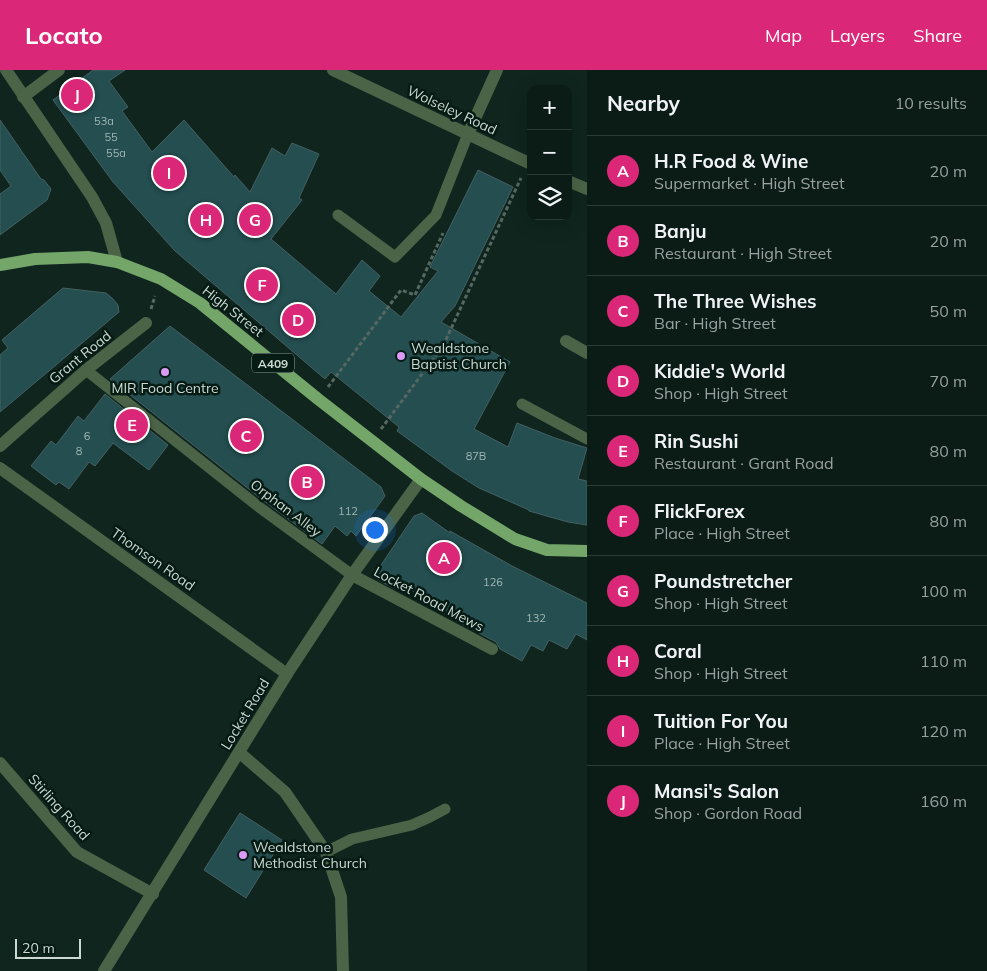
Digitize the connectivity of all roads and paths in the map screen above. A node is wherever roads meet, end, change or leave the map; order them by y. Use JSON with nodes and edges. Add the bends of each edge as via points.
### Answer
{"nodes":[{"id":1,"x":6,"y":70,"type":"edge"},
{"id":2,"x":59,"y":70,"type":"edge"},
{"id":3,"x":334,"y":70,"type":"edge"},
{"id":4,"x":497,"y":70,"type":"edge"},
{"id":5,"x":23,"y":97,"type":"junction"},
{"id":6,"x":468,"y":134,"type":"junction"},
{"id":7,"x":527,"y":162,"type":"edge"},
{"id":8,"x":527,"y":167,"type":"edge"},
{"id":9,"x":572,"y":183,"type":"edge"},
{"id":10,"x":587,"y":189,"type":"edge"},
{"id":11,"x":338,"y":215,"type":"dead end"},
{"id":12,"x":446,"y":226,"type":"dead end"},
{"id":13,"x":117,"y":262,"type":"junction"},
{"id":14,"x":0,"y":265,"type":"edge"},
{"id":15,"x":161,"y":279,"type":"junction"},
{"id":16,"x":146,"y":323,"type":"joint"},
{"id":17,"x":566,"y":341,"type":"dead end"},
{"id":18,"x":587,"y":353,"type":"edge"},
{"id":19,"x":86,"y":370,"type":"junction"},
{"id":20,"x":318,"y":399,"type":"junction"},
{"id":21,"x":522,"y":404,"type":"dead end"},
{"id":22,"x":587,"y":439,"type":"edge"},
{"id":23,"x":372,"y":441,"type":"junction"},
{"id":24,"x":0,"y":446,"type":"edge"},
{"id":25,"x":0,"y":468,"type":"edge"},
{"id":26,"x":421,"y":479,"type":"junction"},
{"id":27,"x":586,"y":555,"type":"edge"},
{"id":28,"x":352,"y":575,"type":"junction"},
{"id":29,"x":492,"y":649,"type":"dead end"},
{"id":30,"x":287,"y":674,"type":"junction"},
{"id":31,"x":240,"y":753,"type":"junction"},
{"id":32,"x":0,"y":763,"type":"edge"},
{"id":33,"x":445,"y":808,"type":"dead end"},
{"id":34,"x":326,"y":852,"type":"junction"},
{"id":35,"x":153,"y":894,"type":"junction"},
{"id":36,"x":104,"y":971,"type":"edge"},
{"id":37,"x":343,"y":971,"type":"edge"}],
"edges":[{"from":1,"to":5,"type":"street"},
{"from":2,"to":5,"type":"street"},
{"from":3,"to":6,"type":"street","name":"Wolseley Road"},
{"from":4,"to":6,"type":"street"},
{"from":5,"to":13,"type":"street","via":[[92,197],[106,223]]},
{"from":6,"to":7,"type":"street","name":"Wolseley Road"},
{"from":6,"to":11,"type":"lane","via":[[436,215],[395,257]]},
{"from":8,"to":23,"type":"path","via":[[443,346]]},
{"from":9,"to":10,"type":"street"},
{"from":12,"to":20,"type":"path","via":[[415,295],[401,290]]},
{"from":13,"to":14,"type":"main road","number":"A409","via":[[88,257],[51,257]]},
{"from":13,"to":15,"type":"main road","name":"High Street","number":"A409"},
{"from":15,"to":16,"type":"path"},
{"from":15,"to":20,"type":"main road","name":"High Street","number":"A409","via":[[200,303]]},
{"from":16,"to":19,"type":"street","name":"Grant Road"},
{"from":17,"to":18,"type":"street"},
{"from":19,"to":24,"type":"street","name":"Grant Road"},
{"from":19,"to":28,"type":"lane","name":"Orphan Alley","via":[[259,507]]},
{"from":20,"to":23,"type":"main road","name":"High Street","number":"A409"},
{"from":21,"to":22,"type":"lane"},
{"from":23,"to":26,"type":"main road","name":"High Street","number":"A409"},
{"from":25,"to":30,"type":"street","name":"Thomson Road"},
{"from":26,"to":27,"type":"main road","name":"High Street","number":"A409","via":[[515,539],[547,550]]},
{"from":26,"to":28,"type":"street","name":"Locket Road"},
{"from":28,"to":29,"type":"street","name":"Locket Road Mews"},
{"from":28,"to":30,"type":"street","name":"Locket Road"},
{"from":30,"to":31,"type":"street","name":"Locket Road"},
{"from":31,"to":34,"type":"street","via":[[285,792]]},
{"from":31,"to":35,"type":"street","name":"Locket Road"},
{"from":32,"to":35,"type":"street","name":"Stirling Road","via":[[77,852]]},
{"from":33,"to":34,"type":"lane","via":[[412,825],[352,838]]},
{"from":34,"to":37,"type":"street","via":[[341,897]]},
{"from":35,"to":36,"type":"street","name":"Locket Road"}]}
